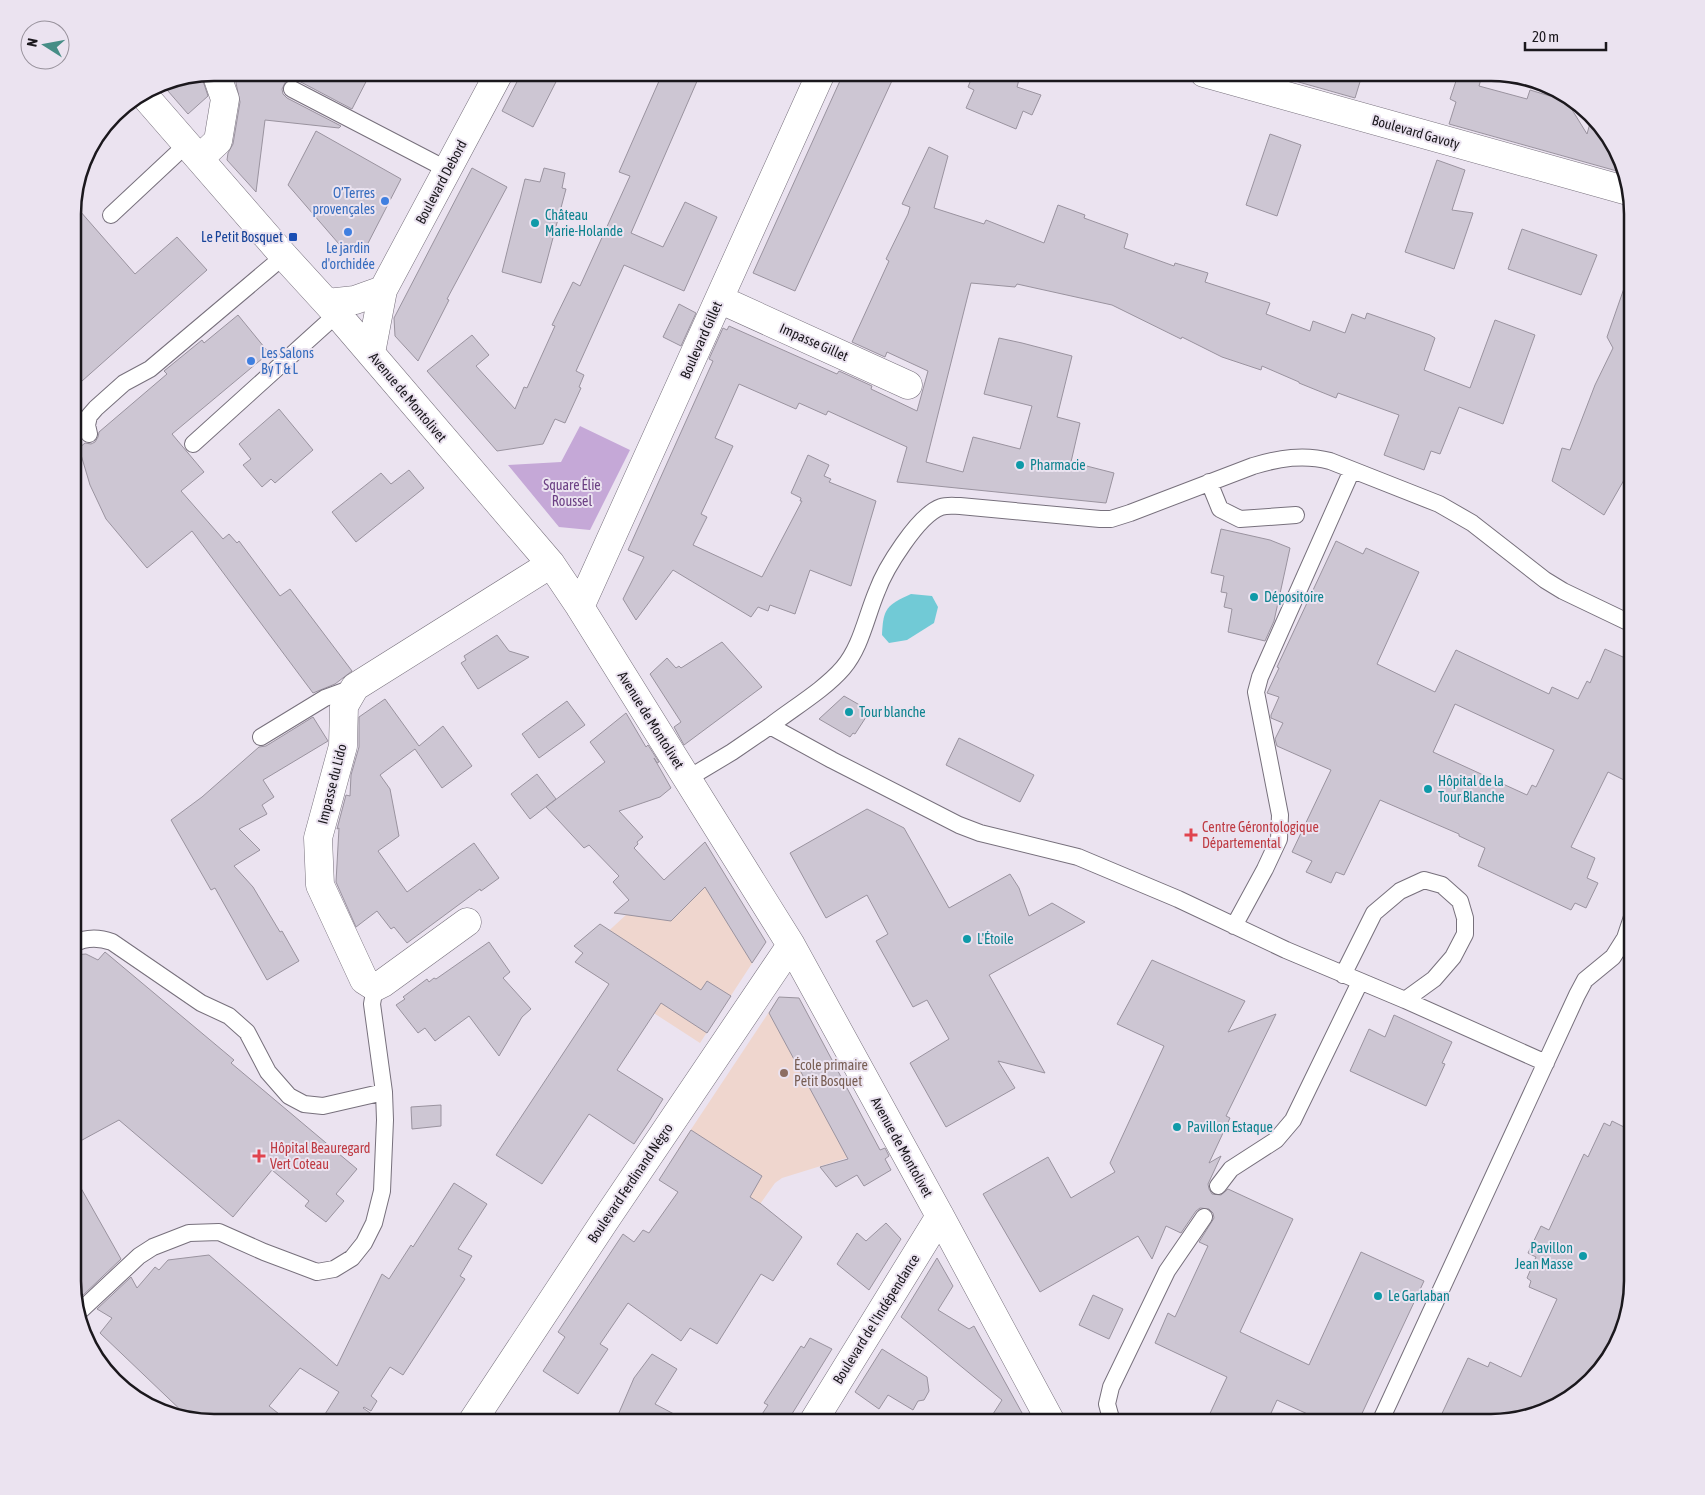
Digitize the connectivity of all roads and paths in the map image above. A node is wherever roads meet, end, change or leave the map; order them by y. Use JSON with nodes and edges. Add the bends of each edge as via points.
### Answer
{"nodes":[{"id":1,"x":219,"y":81,"type":"edge"},
{"id":2,"x":493,"y":81,"type":"edge"},
{"id":3,"x":817,"y":81,"type":"edge"},
{"id":4,"x":1236,"y":81,"type":"edge"},
{"id":5,"x":292,"y":89,"type":"dead end"},
{"id":6,"x":148,"y":99,"type":"edge"},
{"id":7,"x":194,"y":151,"type":"junction"},
{"id":8,"x":448,"y":170,"type":"junction"},
{"id":9,"x":1621,"y":189,"type":"edge"},
{"id":10,"x":111,"y":215,"type":"dead end"},
{"id":11,"x":284,"y":256,"type":"junction"},
{"id":12,"x":383,"y":290,"type":"junction"},
{"id":13,"x":719,"y":299,"type":"junction"},
{"id":14,"x":332,"y":308,"type":"junction"},
{"id":15,"x":371,"y":354,"type":"junction"},
{"id":16,"x":908,"y":385,"type":"dead end"},
{"id":17,"x":89,"y":434,"type":"dead end"},
{"id":18,"x":193,"y":444,"type":"dead end"},
{"id":19,"x":1352,"y":470,"type":"junction"},
{"id":20,"x":1209,"y":482,"type":"junction"},
{"id":21,"x":1296,"y":516,"type":"dead end"},
{"id":22,"x":551,"y":564,"type":"junction"},
{"id":23,"x":580,"y":607,"type":"junction"},
{"id":24,"x":1623,"y":620,"type":"edge"},
{"id":25,"x":355,"y":687,"type":"junction"},
{"id":26,"x":770,"y":726,"type":"junction"},
{"id":27,"x":260,"y":738,"type":"dead end"},
{"id":28,"x":687,"y":778,"type":"junction"},
{"id":29,"x":467,"y":922,"type":"dead end"},
{"id":30,"x":1234,"y":926,"type":"junction"},
{"id":31,"x":82,"y":940,"type":"edge"},
{"id":32,"x":1624,"y":940,"type":"edge"},
{"id":33,"x":791,"y":945,"type":"junction"},
{"id":34,"x":1344,"y":975,"type":"junction"},
{"id":35,"x":1360,"y":982,"type":"junction"},
{"id":36,"x":375,"y":987,"type":"junction"},
{"id":37,"x":1405,"y":1000,"type":"junction"},
{"id":38,"x":1546,"y":1063,"type":"junction"},
{"id":39,"x":384,"y":1092,"type":"junction"},
{"id":40,"x":1218,"y":1186,"type":"dead end"},
{"id":41,"x":940,"y":1216,"type":"junction"},
{"id":42,"x":1204,"y":1217,"type":"dead end"},
{"id":43,"x":84,"y":1307,"type":"edge"},
{"id":44,"x":477,"y":1414,"type":"edge"},
{"id":45,"x":818,"y":1414,"type":"edge"},
{"id":46,"x":1047,"y":1414,"type":"edge"},
{"id":47,"x":1110,"y":1414,"type":"edge"},
{"id":48,"x":1384,"y":1414,"type":"edge"}],
"edges":[{"from":1,"to":7,"type":"street","via":[[225,99],[218,142]]},
{"from":2,"to":8,"type":"street","name":"Boulevard Debord"},
{"from":3,"to":13,"type":"street","name":"Boulevard Gillet"},
{"from":4,"to":9,"type":"street","name":"Boulevard Gavoty"},
{"from":5,"to":8,"type":"lane"},
{"from":6,"to":7,"type":"street","name":"Avenue de Montolivet"},
{"from":7,"to":10,"type":"lane"},
{"from":7,"to":11,"type":"street","name":"Avenue de Montolivet"},
{"from":8,"to":12,"type":"street","name":"Boulevard Debord"},
{"from":11,"to":14,"type":"street","name":"Avenue de Montolivet"},
{"from":11,"to":17,"type":"lane","via":[[150,369],[124,383],[96,408],[88,416]]},
{"from":12,"to":14,"type":"street"},
{"from":12,"to":15,"type":"street","name":"Boulevard Debord"},
{"from":13,"to":16,"type":"street","name":"Impasse Gillet"},
{"from":13,"to":23,"type":"street","name":"Boulevard Gillet"},
{"from":14,"to":15,"type":"street","name":"Avenue de Montolivet"},
{"from":14,"to":18,"type":"lane"},
{"from":15,"to":22,"type":"street","name":"Avenue de Montolivet"},
{"from":19,"to":20,"type":"lane","via":[[1316,457],[1293,457],[1260,464]]},
{"from":19,"to":24,"type":"lane","via":[[1439,504],[1472,523],[1545,580]]},
{"from":19,"to":30,"type":"lane","via":[[1256,692],[1280,815],[1279,839]]},
{"from":20,"to":21,"type":"lane","via":[[1220,509],[1240,519]]},
{"from":20,"to":26,"type":"lane","via":[[1111,519],[940,507],[916,527],[890,564],[858,643],[842,669]]},
{"from":22,"to":23,"type":"street","name":"Avenue de Montolivet"},
{"from":22,"to":25,"type":"street"},
{"from":23,"to":28,"type":"street","name":"Avenue de Montolivet"},
{"from":25,"to":27,"type":"lane","via":[[325,698]]},
{"from":25,"to":36,"type":"street","name":"Impasse du Lido","via":[[344,706],[343,746],[318,838],[320,885],[364,980]]},
{"from":26,"to":28,"type":"lane"},
{"from":26,"to":30,"type":"lane","via":[[959,825],[1078,857]]},
{"from":28,"to":33,"type":"street","name":"Avenue de Montolivet"},
{"from":29,"to":36,"type":"street"},
{"from":30,"to":34,"type":"lane"},
{"from":31,"to":39,"type":"lane","via":[[99,937],[112,942],[200,1003],[229,1016],[247,1032],[268,1072],[289,1096],[304,1104],[323,1106]]},
{"from":32,"to":38,"type":"lane","via":[[1613,956],[1585,980]]},
{"from":33,"to":41,"type":"street","name":"Avenue de Montolivet"},
{"from":33,"to":44,"type":"street","name":"Boulevard Ferdinand Négro"},
{"from":34,"to":35,"type":"lane"},
{"from":34,"to":37,"type":"lane","via":[[1374,913],[1400,891],[1424,880],[1442,885],[1460,900],[1465,918],[1464,934],[1453,957],[1434,979]]},
{"from":35,"to":37,"type":"lane"},
{"from":35,"to":40,"type":"lane","via":[[1293,1120],[1276,1140],[1231,1170]]},
{"from":36,"to":39,"type":"lane","via":[[372,1004]]},
{"from":37,"to":38,"type":"lane"},
{"from":38,"to":48,"type":"lane"},
{"from":39,"to":43,"type":"lane","via":[[382,1191],[374,1223],[352,1258],[334,1269],[317,1272],[220,1232],[189,1233],[139,1256]]},
{"from":41,"to":45,"type":"street","name":"Boulevard de l'Indépendance"},
{"from":41,"to":46,"type":"street","name":"Avenue de Montolivet"},
{"from":42,"to":47,"type":"lane","via":[[1167,1271],[1111,1387],[1107,1404]]}]}
